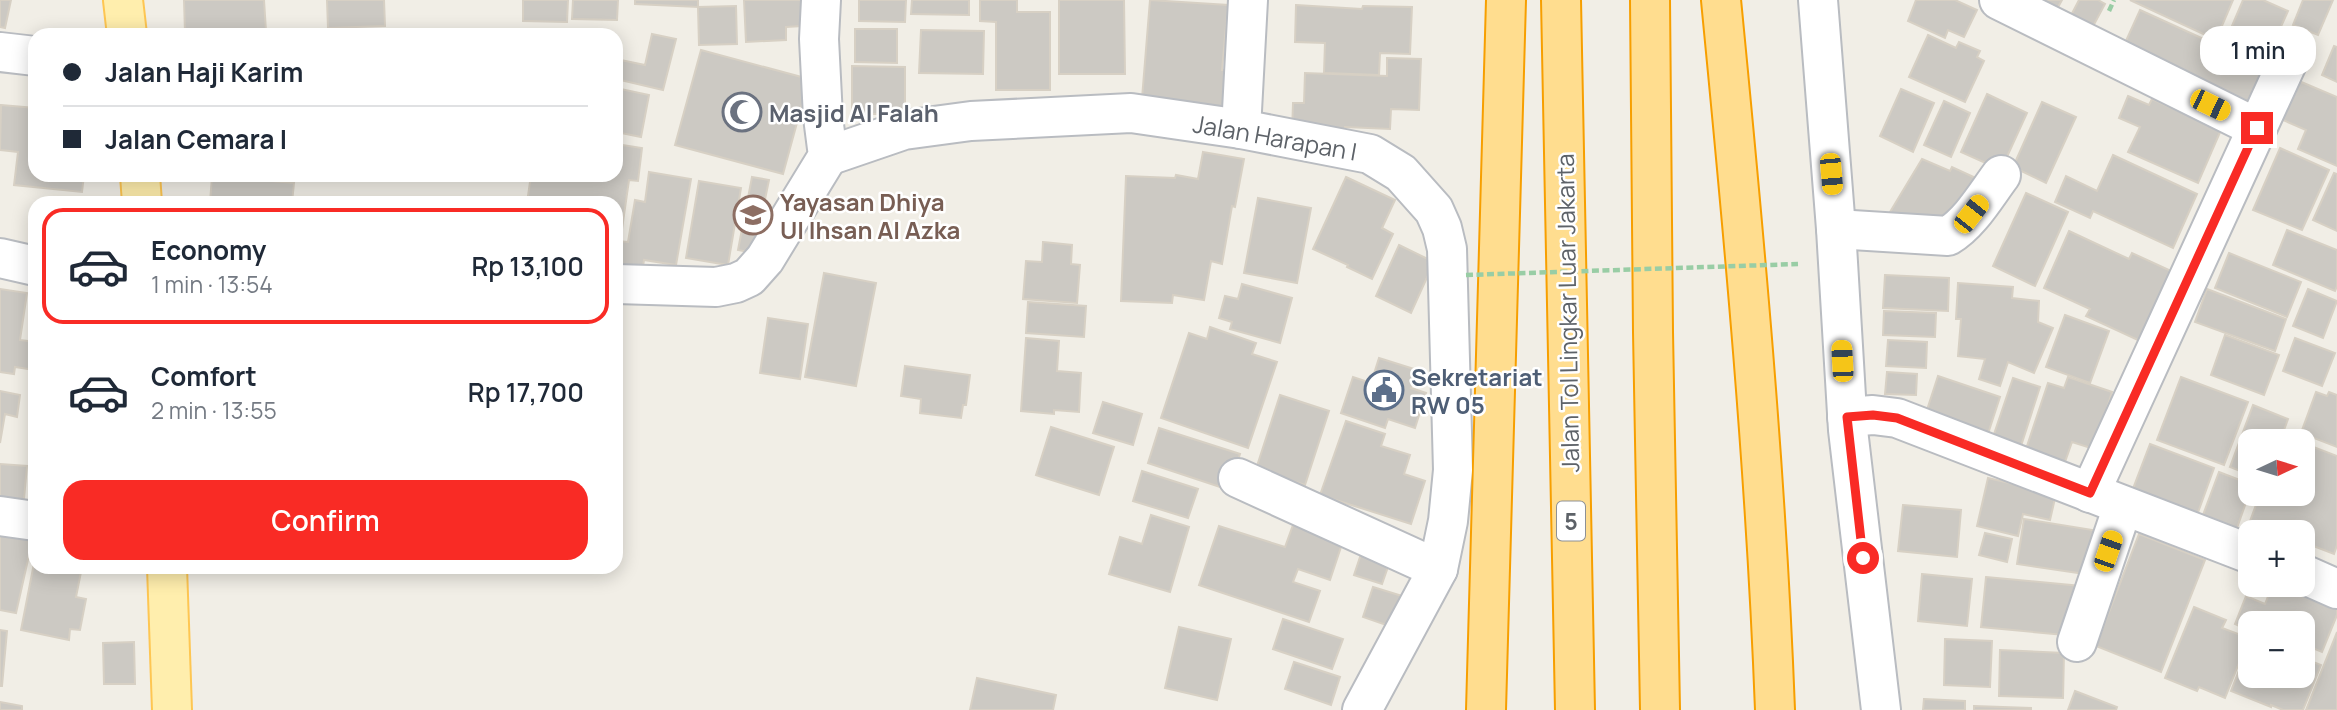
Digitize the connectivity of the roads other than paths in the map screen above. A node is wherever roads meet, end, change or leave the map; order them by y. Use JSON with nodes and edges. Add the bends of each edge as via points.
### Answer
{"nodes":[{"id":1,"x":123,"y":0,"type":"edge"},
{"id":2,"x":821,"y":0,"type":"edge"},
{"id":3,"x":1248,"y":0,"type":"edge"},
{"id":4,"x":1506,"y":0,"type":"edge"},
{"id":5,"x":1561,"y":0,"type":"edge"},
{"id":6,"x":1650,"y":0,"type":"edge"},
{"id":7,"x":1721,"y":0,"type":"edge"},
{"id":8,"x":1818,"y":0,"type":"edge"},
{"id":9,"x":1999,"y":0,"type":"edge"},
{"id":10,"x":126,"y":28,"type":"edge"},
{"id":11,"x":0,"y":52,"type":"edge"},
{"id":12,"x":28,"y":55,"type":"edge"},
{"id":13,"x":2288,"y":61,"type":"dead end"},
{"id":14,"x":2257,"y":128,"type":"junction"},
{"id":15,"x":1241,"y":129,"type":"junction"},
{"id":16,"x":828,"y":156,"type":"junction"},
{"id":17,"x":2001,"y":176,"type":"dead end"},
{"id":18,"x":1836,"y":229,"type":"junction"},
{"id":19,"x":0,"y":258,"type":"edge"},
{"id":20,"x":28,"y":265,"type":"edge"},
{"id":21,"x":623,"y":284,"type":"edge"},
{"id":22,"x":1847,"y":417,"type":"junction"},
{"id":23,"x":1238,"y":478,"type":"dead end"},
{"id":24,"x":2107,"y":500,"type":"junction"},
{"id":25,"x":0,"y":516,"type":"edge"},
{"id":26,"x":28,"y":520,"type":"edge"},
{"id":27,"x":2238,"y":549,"type":"edge"},
{"id":28,"x":1438,"y":569,"type":"junction"},
{"id":29,"x":166,"y":574,"type":"edge"},
{"id":30,"x":2077,"y":642,"type":"dead end"},
{"id":31,"x":172,"y":710,"type":"edge"},
{"id":32,"x":1362,"y":710,"type":"edge"},
{"id":33,"x":1486,"y":710,"type":"edge"},
{"id":34,"x":1575,"y":710,"type":"edge"},
{"id":35,"x":1660,"y":710,"type":"edge"},
{"id":36,"x":1775,"y":710,"type":"edge"},
{"id":37,"x":1881,"y":710,"type":"edge"}],
"edges":[{"from":1,"to":10,"type":"main road"},
{"from":2,"to":16,"type":"street","via":[[819,39]]},
{"from":3,"to":15,"type":"street"},
{"from":4,"to":33,"type":"highway"},
{"from":5,"to":34,"type":"highway","name":"Jalan Tol Lingkar Luar Jakarta","number":"5"},
{"from":6,"to":35,"type":"highway"},
{"from":7,"to":36,"type":"highway","via":[[1748,281]]},
{"from":8,"to":18,"type":"street"},
{"from":9,"to":14,"type":"street"},
{"from":11,"to":12,"type":"street"},
{"from":13,"to":14,"type":"street"},
{"from":14,"to":24,"type":"street"},
{"from":15,"to":16,"type":"street","name":"Jalan Harapan I","via":[[1131,113],[971,121],[904,130]]},
{"from":15,"to":28,"type":"street","name":"Jalan Harapan I","via":[[1370,154],[1401,173],[1434,210],[1447,249],[1453,470]]},
{"from":16,"to":21,"type":"street","via":[[749,277],[716,287]]},
{"from":17,"to":18,"type":"street","via":[[1948,236]]},
{"from":18,"to":22,"type":"street"},
{"from":19,"to":20,"type":"street"},
{"from":22,"to":24,"type":"street","via":[[1897,418]]},
{"from":22,"to":37,"type":"street"},
{"from":23,"to":28,"type":"street"},
{"from":24,"to":27,"type":"street"},
{"from":24,"to":30,"type":"street"},
{"from":25,"to":26,"type":"street"},
{"from":28,"to":32,"type":"street","name":"Jalan Harapan I"},
{"from":29,"to":31,"type":"main road"}]}
